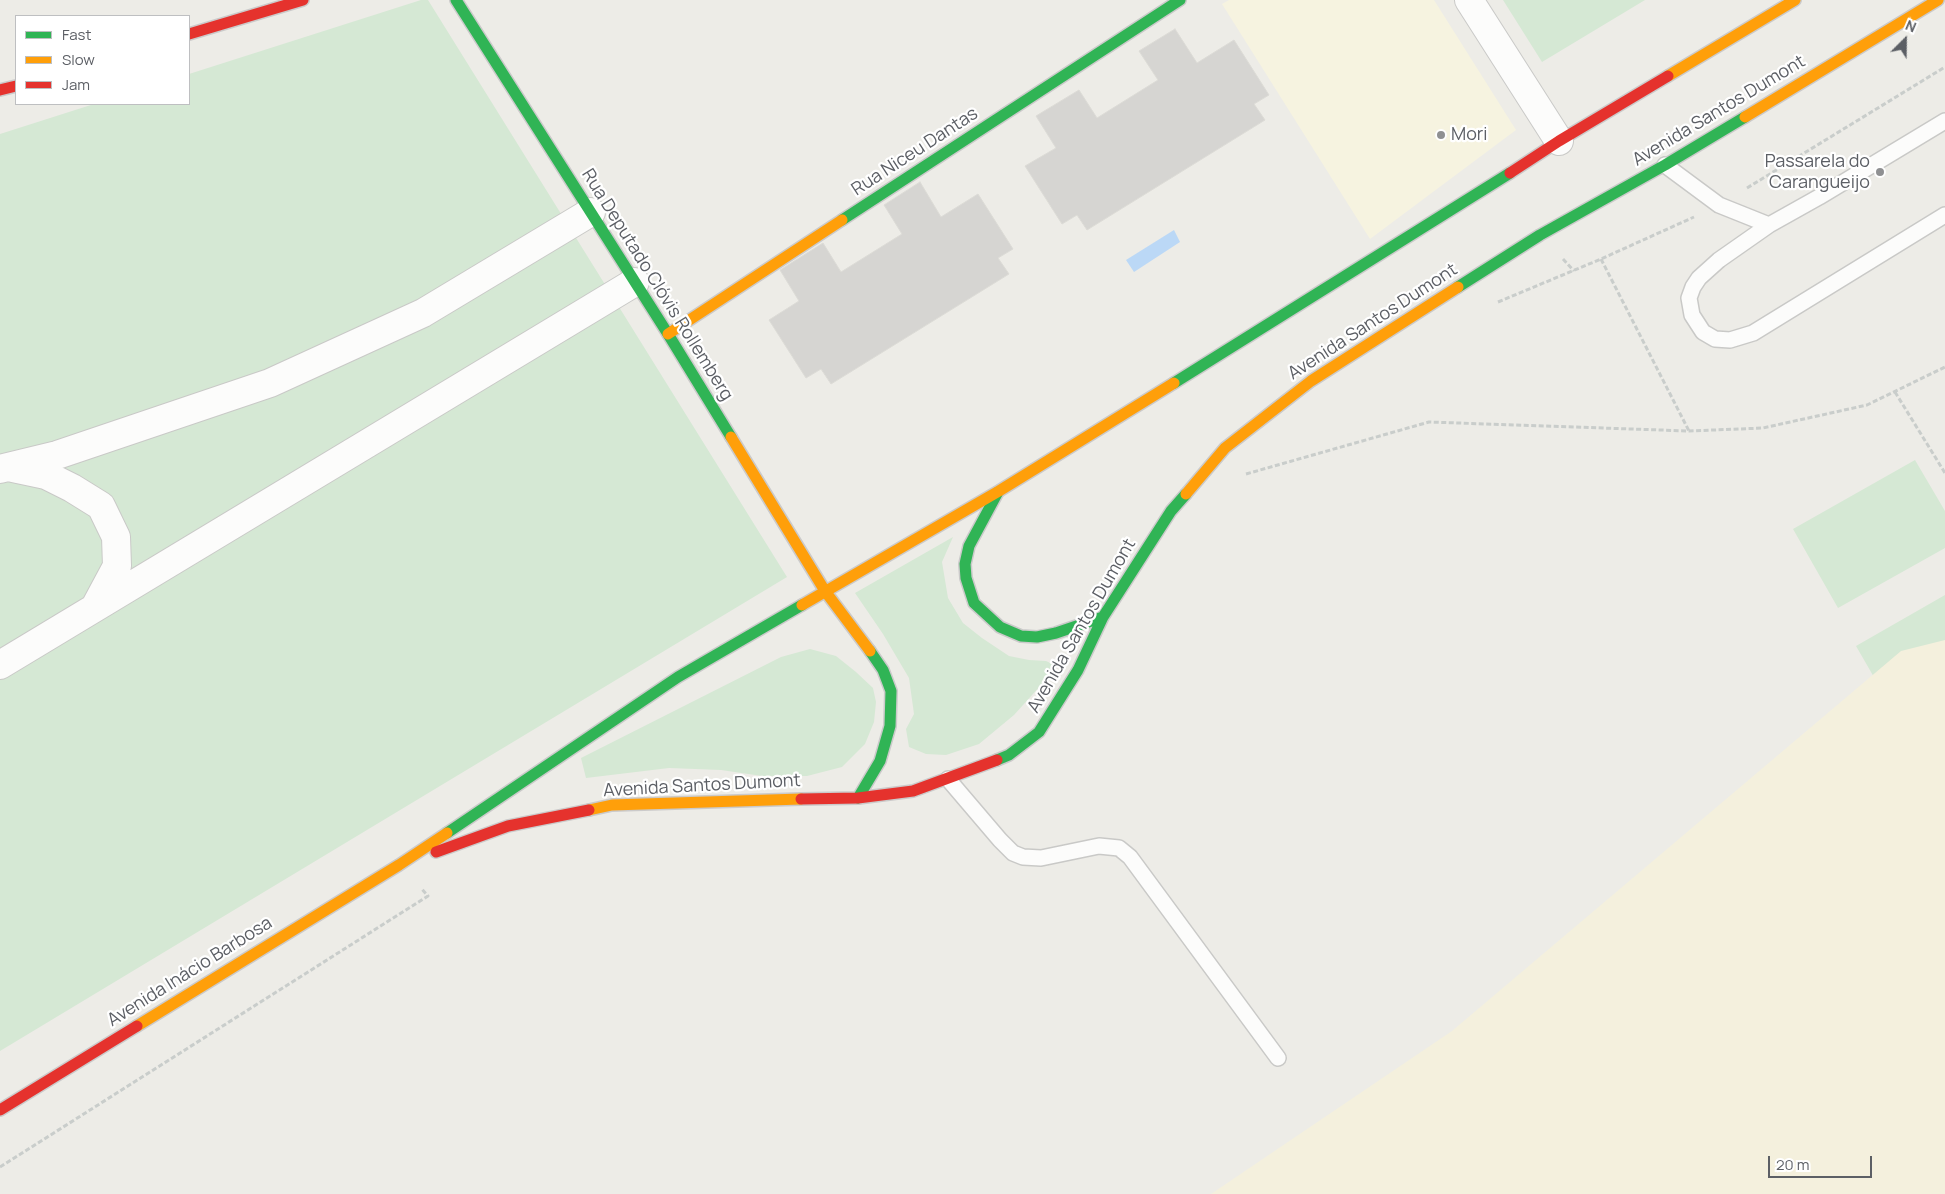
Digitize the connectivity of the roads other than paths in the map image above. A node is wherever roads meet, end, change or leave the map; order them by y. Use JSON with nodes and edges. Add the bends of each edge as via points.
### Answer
{"nodes":[{"id":1,"x":303,"y":0,"type":"edge"},
{"id":2,"x":456,"y":0,"type":"edge"},
{"id":3,"x":1180,"y":0,"type":"edge"},
{"id":4,"x":1469,"y":0,"type":"edge"},
{"id":5,"x":1795,"y":0,"type":"edge"},
{"id":6,"x":1938,"y":0,"type":"edge"},
{"id":7,"x":190,"y":34,"type":"edge"},
{"id":8,"x":15,"y":86,"type":"edge"},
{"id":9,"x":0,"y":90,"type":"edge"},
{"id":10,"x":1945,"y":121,"type":"edge"},
{"id":11,"x":1559,"y":141,"type":"junction"},
{"id":12,"x":1665,"y":165,"type":"junction"},
{"id":13,"x":591,"y":212,"type":"junction"},
{"id":14,"x":1945,"y":215,"type":"edge"},
{"id":15,"x":1769,"y":225,"type":"junction"},
{"id":16,"x":636,"y":282,"type":"junction"},
{"id":17,"x":668,"y":334,"type":"junction"},
{"id":18,"x":4,"y":468,"type":"edge"},
{"id":19,"x":999,"y":491,"type":"junction"},
{"id":20,"x":825,"y":591,"type":"junction"},
{"id":21,"x":94,"y":608,"type":"junction"},
{"id":22,"x":1103,"y":617,"type":"junction"},
{"id":23,"x":0,"y":665,"type":"edge"},
{"id":24,"x":948,"y":779,"type":"junction"},
{"id":25,"x":858,"y":798,"type":"junction"},
{"id":26,"x":399,"y":865,"type":"junction"},
{"id":27,"x":1278,"y":1058,"type":"dead end"},
{"id":28,"x":0,"y":1110,"type":"edge"}],
"edges":[{"from":1,"to":7,"type":"main road"},
{"from":2,"to":13,"type":"main road","name":"Rua Deputado Clóvis Rollemberg"},
{"from":3,"to":17,"type":"main road","name":"Rua Niceu Dantas"},
{"from":4,"to":11,"type":"street"},
{"from":5,"to":11,"type":"main road"},
{"from":6,"to":12,"type":"main road","name":"Avenida Santos Dumont"},
{"from":8,"to":9,"type":"main road"},
{"from":10,"to":15,"type":"lane"},
{"from":11,"to":19,"type":"main road"},
{"from":12,"to":15,"type":"lane","via":[[1719,205]]},
{"from":12,"to":22,"type":"main road","name":"Avenida Santos Dumont","via":[[1540,235],[1311,381],[1225,448],[1171,511]]},
{"from":13,"to":16,"type":"main road","name":"Rua Deputado Clóvis Rollemberg"},
{"from":13,"to":18,"type":"street","via":[[423,313],[270,383],[58,455]]},
{"from":14,"to":15,"type":"lane","via":[[1753,333],[1730,340],[1715,339],[1703,332],[1692,315],[1689,298],[1693,287],[1719,260]]},
{"from":16,"to":17,"type":"main road","name":"Rua Deputado Clóvis Rollemberg"},
{"from":16,"to":21,"type":"street"},
{"from":17,"to":20,"type":"main road","name":"Rua Deputado Clóvis Rollemberg"},
{"from":18,"to":21,"type":"street","via":[[46,475],[101,506],[116,537],[117,566]]},
{"from":19,"to":20,"type":"main road"},
{"from":19,"to":22,"type":"main road","via":[[969,546],[966,578],[974,603],[1000,627],[1021,636],[1056,633]]},
{"from":20,"to":25,"type":"main road","name":"Rua Deputado Clóvis Rollemberg","via":[[870,650],[891,691],[890,726],[880,761]]},
{"from":20,"to":26,"type":"main road","via":[[678,677]]},
{"from":21,"to":23,"type":"street"},
{"from":22,"to":24,"type":"main road","name":"Avenida Santos Dumont","via":[[1078,670],[1039,732],[1009,755]]},
{"from":24,"to":25,"type":"main road","name":"Avenida Santos Dumont","via":[[913,792]]},
{"from":24,"to":27,"type":"lane","via":[[1013,853],[1041,858],[1099,846],[1119,848],[1130,857]]},
{"from":25,"to":26,"type":"main road","name":"Avenida Santos Dumont","via":[[612,805],[508,826]]},
{"from":26,"to":28,"type":"main road","name":"Avenida Inácio Barbosa"}]}
